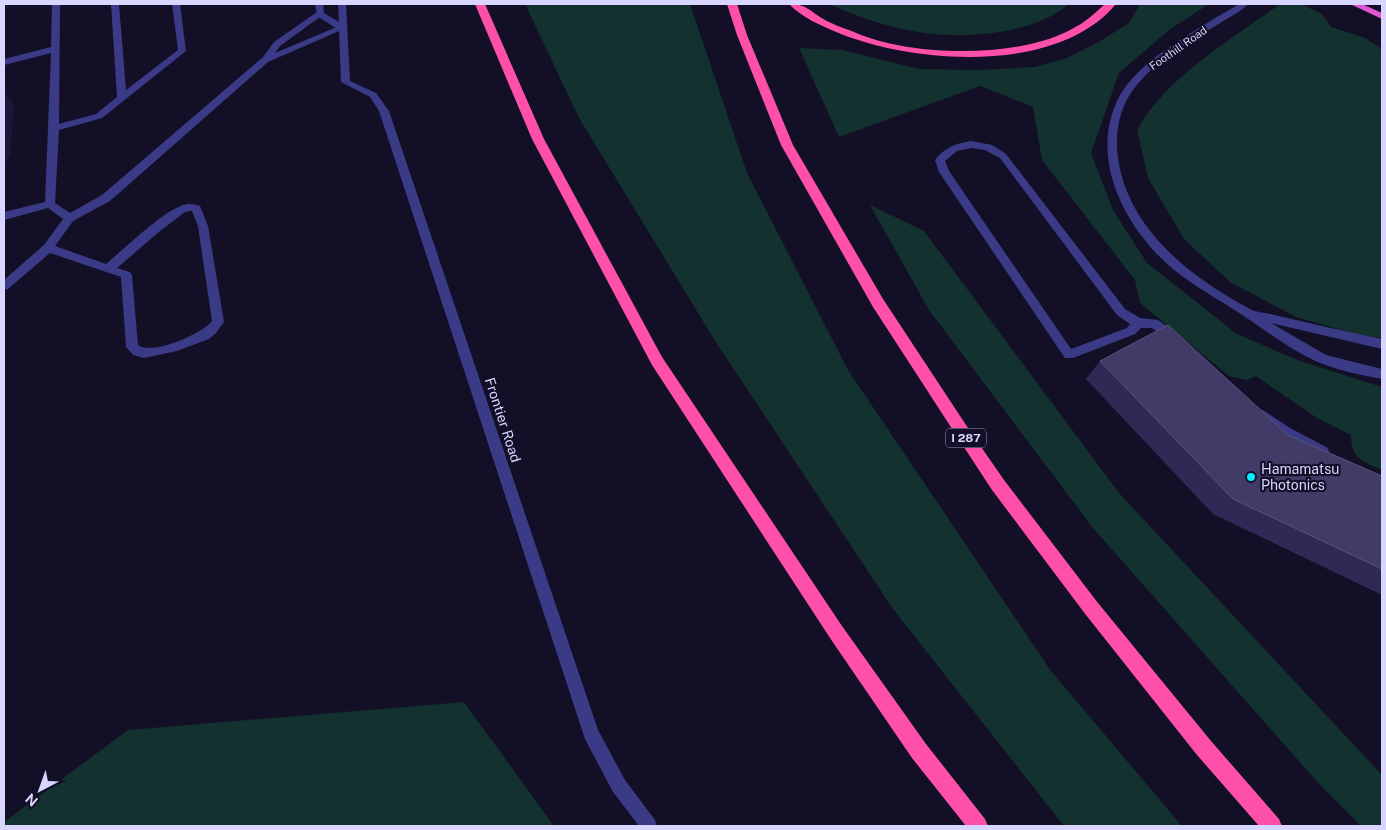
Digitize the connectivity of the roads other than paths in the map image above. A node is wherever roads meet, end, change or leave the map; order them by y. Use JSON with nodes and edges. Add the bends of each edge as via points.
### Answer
{"nodes":[{"id":1,"x":56,"y":4,"type":"edge"},
{"id":2,"x":115,"y":4,"type":"edge"},
{"id":3,"x":176,"y":4,"type":"edge"},
{"id":4,"x":318,"y":4,"type":"edge"},
{"id":5,"x":342,"y":4,"type":"edge"},
{"id":6,"x":480,"y":4,"type":"edge"},
{"id":7,"x":732,"y":4,"type":"edge"},
{"id":8,"x":794,"y":4,"type":"edge"},
{"id":9,"x":1111,"y":4,"type":"edge"},
{"id":10,"x":1244,"y":4,"type":"edge"},
{"id":11,"x":1359,"y":6,"type":"edge"},
{"id":12,"x":320,"y":14,"type":"junction"},
{"id":13,"x":1382,"y":16,"type":"edge"},
{"id":14,"x":1382,"y":21,"type":"edge"},
{"id":15,"x":342,"y":28,"type":"junction"},
{"id":16,"x":55,"y":49,"type":"junction"},
{"id":17,"x":266,"y":60,"type":"junction"},
{"id":18,"x":4,"y":62,"type":"edge"},
{"id":19,"x":122,"y":99,"type":"junction"},
{"id":20,"x":54,"y":128,"type":"junction"},
{"id":21,"x":50,"y":204,"type":"junction"},
{"id":22,"x":4,"y":216,"type":"edge"},
{"id":23,"x":69,"y":218,"type":"junction"},
{"id":24,"x":48,"y":248,"type":"junction"},
{"id":25,"x":110,"y":268,"type":"junction"},
{"id":26,"x":4,"y":286,"type":"edge"},
{"id":27,"x":1246,"y":312,"type":"junction"},
{"id":28,"x":1138,"y":323,"type":"junction"},
{"id":29,"x":1382,"y":344,"type":"edge"},
{"id":30,"x":1187,"y":349,"type":"edge"},
{"id":31,"x":1382,"y":374,"type":"edge"},
{"id":32,"x":1252,"y":406,"type":"edge"},
{"id":33,"x":1334,"y":456,"type":"edge"},
{"id":34,"x":649,"y":826,"type":"edge"},
{"id":35,"x":978,"y":826,"type":"edge"},
{"id":36,"x":1272,"y":826,"type":"edge"}],
"edges":[{"from":1,"to":16,"type":"street"},
{"from":2,"to":19,"type":"street"},
{"from":3,"to":19,"type":"street","via":[[182,51]]},
{"from":4,"to":12,"type":"street"},
{"from":5,"to":15,"type":"street","name":"Frontier Road"},
{"from":6,"to":35,"type":"highway","via":[[538,139],[657,361],[836,632],[919,751]]},
{"from":7,"to":36,"type":"highway","number":"I 287","via":[[787,145],[878,303],[952,417],[998,485],[1092,609],[1204,748]]},
{"from":8,"to":9,"type":"highway","via":[[836,29],[879,44],[972,54],[1012,51],[1048,43],[1080,30]]},
{"from":10,"to":27,"type":"street","name":"Foothill Road","via":[[1157,61],[1136,80],[1116,112],[1111,135],[1112,162],[1119,189],[1158,248],[1187,275]]},
{"from":11,"to":13,"type":"highway"},
{"from":11,"to":14,"type":"highway"},
{"from":12,"to":15,"type":"street"},
{"from":12,"to":17,"type":"street","via":[[277,44]]},
{"from":15,"to":17,"type":"street"},
{"from":15,"to":34,"type":"street","name":"Frontier Road","via":[[346,82],[373,95],[384,111],[591,734],[619,786]]},
{"from":16,"to":18,"type":"street"},
{"from":16,"to":20,"type":"street"},
{"from":17,"to":23,"type":"street","via":[[106,198]]},
{"from":19,"to":20,"type":"street","via":[[98,116]]},
{"from":20,"to":21,"type":"street"},
{"from":21,"to":22,"type":"street"},
{"from":21,"to":23,"type":"street"},
{"from":23,"to":24,"type":"street"},
{"from":24,"to":25,"type":"street"},
{"from":24,"to":26,"type":"street"},
{"from":25,"to":25,"type":"street","via":[[172,216],[190,207],[196,210],[204,226],[218,322],[208,335],[141,354],[132,347],[126,275]]},
{"from":27,"to":29,"type":"street","name":"Foothill Road"},
{"from":27,"to":31,"type":"street","name":"Foothill Road","via":[[1297,346],[1334,363]]},
{"from":28,"to":28,"type":"street","via":[[1131,332],[1069,355],[944,172],[940,160],[945,153],[975,145],[996,149],[1121,312]]},
{"from":28,"to":30,"type":"street","via":[[1154,323]]},
{"from":32,"to":33,"type":"street","via":[[1286,432]]}]}
